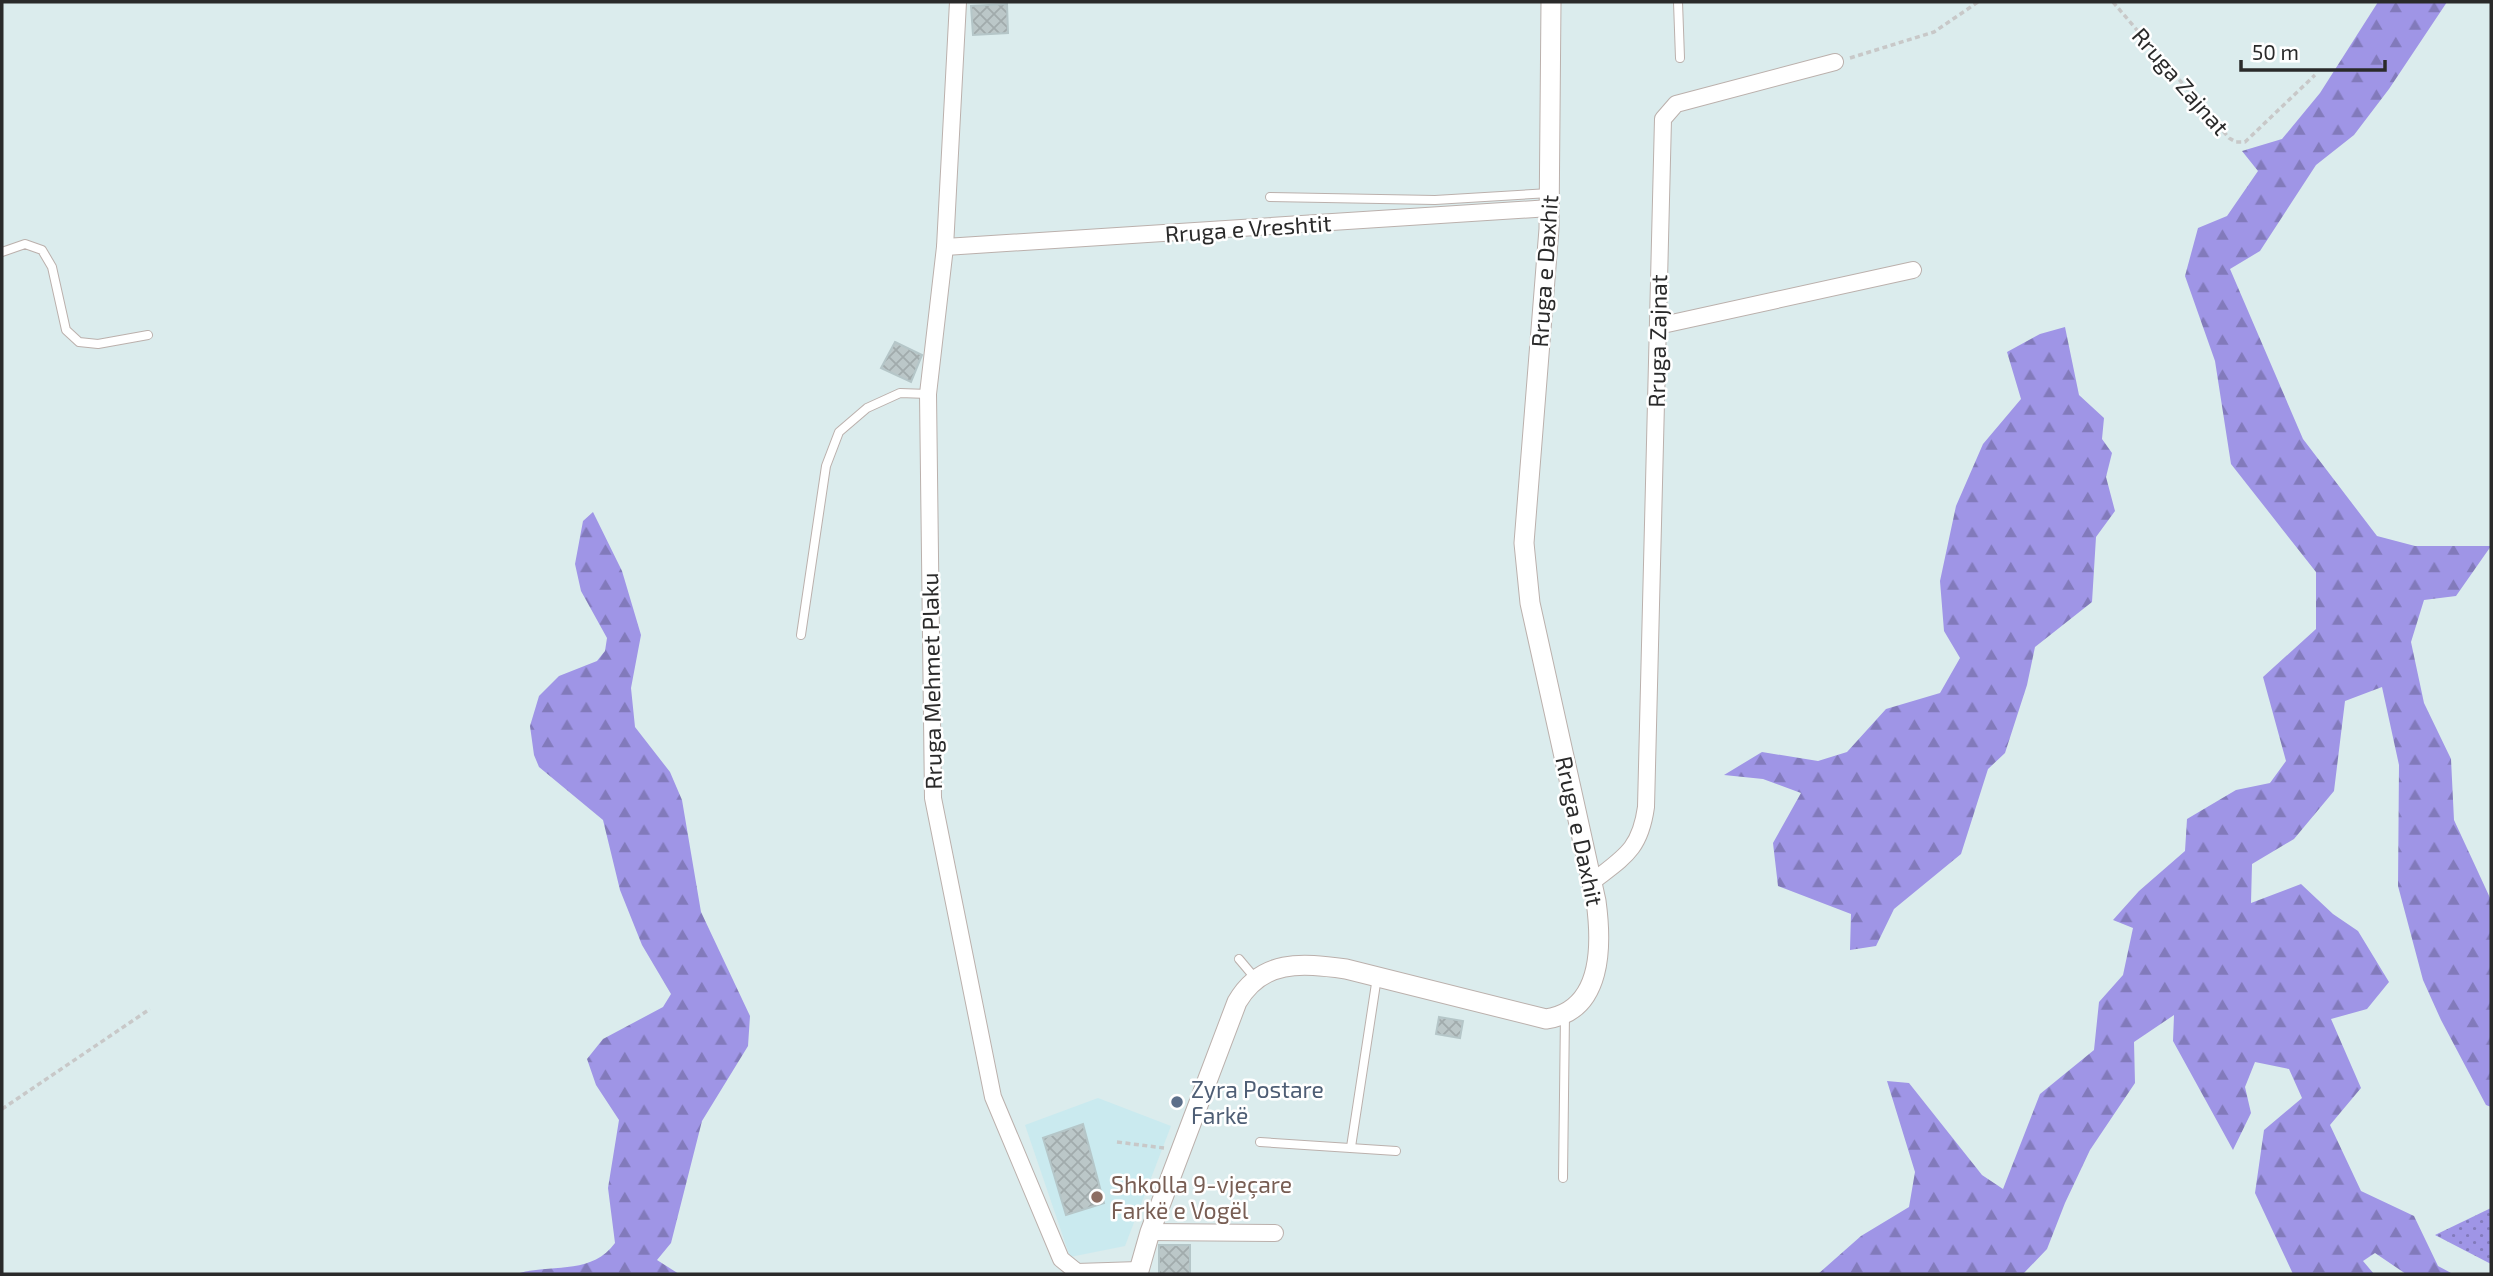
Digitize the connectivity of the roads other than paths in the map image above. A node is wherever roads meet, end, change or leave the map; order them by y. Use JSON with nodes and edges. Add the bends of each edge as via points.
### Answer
{"nodes":[{"id":1,"x":958,"y":2,"type":"edge"},
{"id":2,"x":1551,"y":2,"type":"edge"},
{"id":3,"x":1678,"y":2,"type":"edge"},
{"id":4,"x":1680,"y":58,"type":"dead end"},
{"id":5,"x":1835,"y":62,"type":"road end"},
{"id":6,"x":1270,"y":197,"type":"dead end"},
{"id":7,"x":1550,"y":201,"type":"junction"},
{"id":8,"x":945,"y":247,"type":"junction"},
{"id":9,"x":2,"y":252,"type":"edge"},
{"id":10,"x":1913,"y":270,"type":"dead end"},
{"id":11,"x":1658,"y":326,"type":"junction"},
{"id":12,"x":148,"y":335,"type":"dead end"},
{"id":13,"x":928,"y":394,"type":"junction"},
{"id":14,"x":801,"y":635,"type":"dead end"},
{"id":15,"x":1592,"y":882,"type":"junction"},
{"id":16,"x":1239,"y":959,"type":"dead end"},
{"id":17,"x":1377,"y":977,"type":"junction"},
{"id":18,"x":1255,"y":978,"type":"junction"},
{"id":19,"x":1565,"y":1013,"type":"junction"},
{"id":20,"x":1260,"y":1142,"type":"dead end"},
{"id":21,"x":1352,"y":1147,"type":"junction"},
{"id":22,"x":1396,"y":1151,"type":"dead end"},
{"id":23,"x":1563,"y":1178,"type":"dead end"},
{"id":24,"x":1150,"y":1232,"type":"junction"},
{"id":25,"x":1275,"y":1233,"type":"dead end"},
{"id":26,"x":1139,"y":1272,"type":"edge"}],
"edges":[{"from":1,"to":8,"type":"street","name":"Rruga Mehmet Plaku"},
{"from":2,"to":7,"type":"street","name":"Rruga e Daxhit"},
{"from":3,"to":4,"type":"lane"},
{"from":5,"to":11,"type":"street","name":"Rruga Zajnat","via":[[1676,104],[1668,110],[1663,119]]},
{"from":6,"to":7,"type":"lane"},
{"from":7,"to":8,"type":"street","name":"Rruga e Vreshtit"},
{"from":7,"to":15,"type":"street","name":"Rruga e Daxhit","via":[[1525,512],[1525,572]]},
{"from":8,"to":13,"type":"street","name":"Rruga Mehmet Plaku"},
{"from":9,"to":12,"type":"lane","via":[[25,244],[43,250],[52,267],[66,330],[79,342],[98,344]]},
{"from":10,"to":11,"type":"street"},
{"from":11,"to":15,"type":"street","name":"Rruga Zajnat","via":[[1646,807],[1639,839]]},
{"from":13,"to":14,"type":"lane","via":[[900,393],[867,408],[839,432],[826,466]]},
{"from":13,"to":26,"type":"street","name":"Rruga Mehmet Plaku","via":[[933,799],[993,1097],[1062,1259],[1077,1272]]},
{"from":15,"to":19,"type":"street","name":"Rruga e Daxhit","via":[[1599,922],[1595,976],[1583,999]]},
{"from":16,"to":18,"type":"lane"},
{"from":17,"to":18,"type":"street","via":[[1301,966]]},
{"from":17,"to":19,"type":"street","via":[[1537,1018]]},
{"from":17,"to":21,"type":"lane"},
{"from":18,"to":24,"type":"street","via":[[1237,1002]]},
{"from":19,"to":23,"type":"lane"},
{"from":20,"to":21,"type":"lane"},
{"from":21,"to":22,"type":"lane"},
{"from":24,"to":25,"type":"street"},
{"from":24,"to":26,"type":"street"}]}
